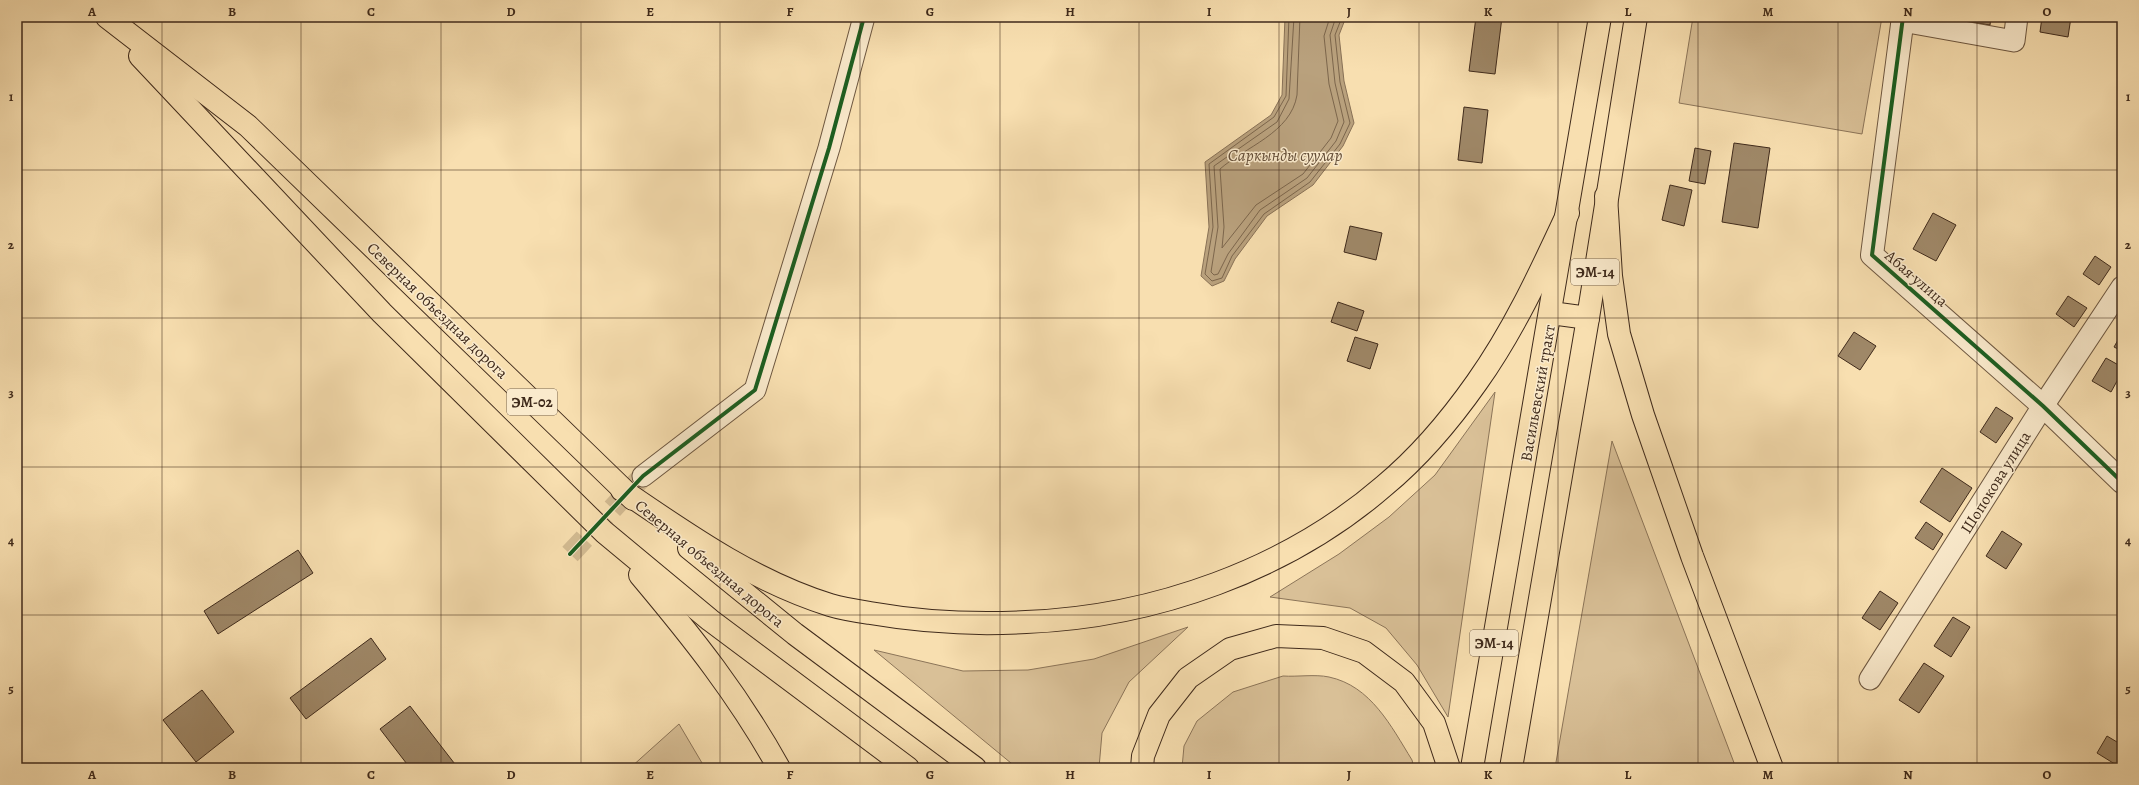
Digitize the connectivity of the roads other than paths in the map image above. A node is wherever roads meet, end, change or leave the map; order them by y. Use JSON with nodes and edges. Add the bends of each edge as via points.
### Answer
{"nodes":[{"id":1,"x":104,"y":17,"type":"edge"},
{"id":2,"x":107,"y":17,"type":"edge"},
{"id":3,"x":864,"y":17,"type":"edge"},
{"id":4,"x":1600,"y":17,"type":"edge"},
{"id":5,"x":1636,"y":17,"type":"edge"},
{"id":6,"x":2017,"y":17,"type":"edge"},
{"id":7,"x":1903,"y":19,"type":"edge"},
{"id":8,"x":1606,"y":196,"type":"junction"},
{"id":9,"x":1568,"y":213,"type":"junction"},
{"id":10,"x":2122,"y":287,"type":"edge"},
{"id":11,"x":1551,"y":313,"type":"junction"},
{"id":12,"x":1588,"y":318,"type":"junction"},
{"id":13,"x":2043,"y":406,"type":"junction"},
{"id":14,"x":643,"y":476,"type":"tunnel mouth"},
{"id":15,"x":2122,"y":482,"type":"edge"},
{"id":16,"x":622,"y":490,"type":"junction"},
{"id":17,"x":604,"y":532,"type":"junction"},
{"id":18,"x":1870,"y":679,"type":"dead end"},
{"id":19,"x":778,"y":768,"type":"edge"},
{"id":20,"x":908,"y":768,"type":"edge"},
{"id":21,"x":975,"y":768,"type":"edge"},
{"id":22,"x":1142,"y":768,"type":"edge"},
{"id":23,"x":1449,"y":768,"type":"edge"},
{"id":24,"x":1472,"y":768,"type":"edge"},
{"id":25,"x":1511,"y":768,"type":"edge"},
{"id":26,"x":1772,"y":768,"type":"edge"}],
"edges":[{"from":1,"to":17,"type":"main road","number":"ЭМ-02","via":[[382,313]]},
{"from":2,"to":16,"type":"main road","name":"Северная объездная дорога","number":"ЭМ-02","via":[[248,126]]},
{"from":3,"to":14,"type":"street","via":[[829,148],[755,390]]},
{"from":4,"to":9,"type":"main road","name":"Васильевский тракт","number":"ЭМ-14"},
{"from":5,"to":8,"type":"main road","number":"ЭМ-14"},
{"from":6,"to":7,"type":"street","via":[[2014,41]]},
{"from":7,"to":13,"type":"street","name":"Абая улица","via":[[1872,255]]},
{"from":8,"to":12,"type":"main road","number":"ЭМ-14"},
{"from":8,"to":26,"type":"main road","via":[[1611,276],[1619,334],[1643,415],[1692,556]]},
{"from":9,"to":11,"type":"main road","name":"Васильевский тракт","number":"ЭМ-14"},
{"from":9,"to":16,"type":"main road","via":[[1515,321],[1477,382],[1435,434],[1385,486],[1336,523],[1275,558],[1206,588],[1134,608],[1058,621],[988,624],[907,620],[832,606],[761,579]]},
{"from":10,"to":13,"type":"street","name":"Шопокова улица"},
{"from":11,"to":12,"type":"main road"},
{"from":11,"to":24,"type":"main road","name":"Васильевский тракт","number":"ЭМ-14"},
{"from":12,"to":25,"type":"main road","number":"ЭМ-14"},
{"from":13,"to":15,"type":"street","name":"Абая улица"},
{"from":13,"to":18,"type":"street","name":"Шопокова улица"},
{"from":16,"to":21,"type":"main road","name":"Северная объездная дорога","number":"ЭМ-02","via":[[794,634]]},
{"from":17,"to":19,"type":"main road","via":[[714,664],[757,729]]},
{"from":17,"to":20,"type":"main road","number":"ЭМ-02","via":[[710,620]]},
{"from":22,"to":23,"type":"main road","via":[[1143,756],[1159,715],[1188,678],[1230,649],[1276,636],[1323,638],[1364,652],[1404,682],[1434,723]]}]}
